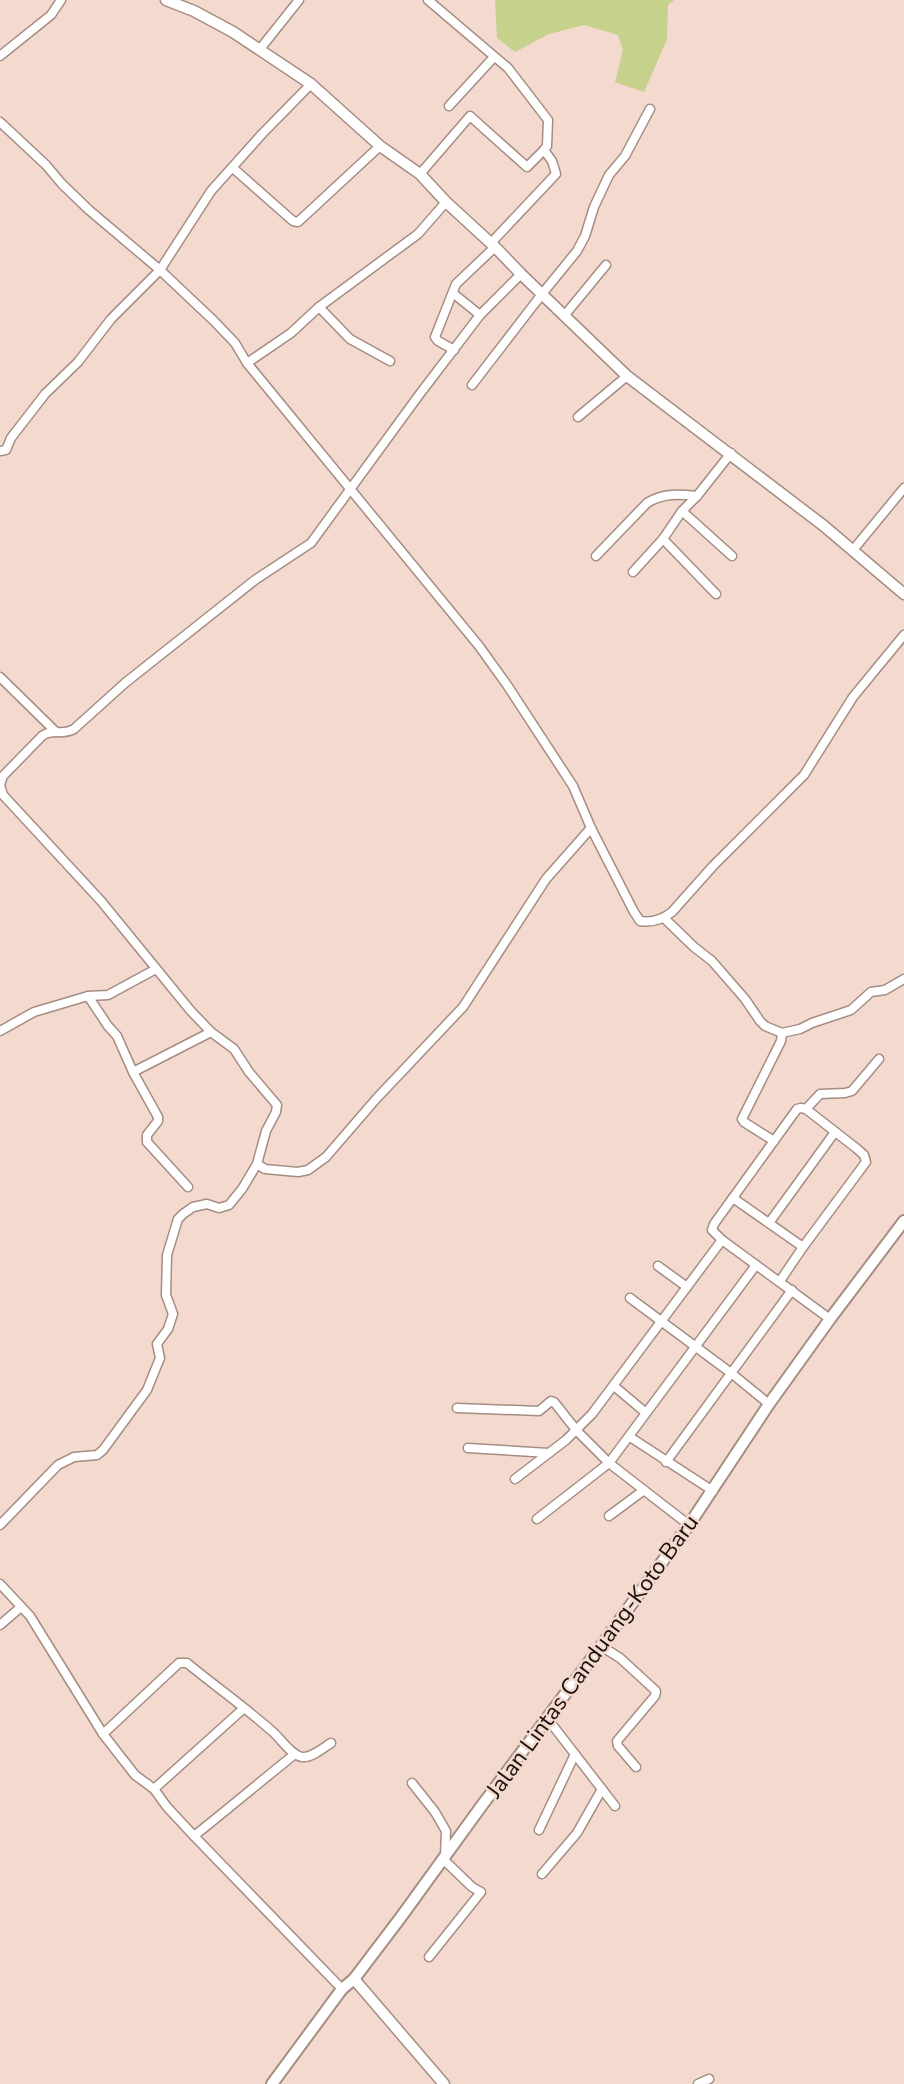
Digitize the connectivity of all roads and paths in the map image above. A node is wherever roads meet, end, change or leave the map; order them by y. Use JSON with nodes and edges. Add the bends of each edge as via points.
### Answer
{"nodes":[{"id":1,"x":61,"y":0,"type":"edge"},
{"id":2,"x":166,"y":0,"type":"edge"},
{"id":3,"x":299,"y":0,"type":"edge"},
{"id":4,"x":428,"y":0,"type":"edge"},
{"id":5,"x":260,"y":49,"type":"junction"},
{"id":6,"x":0,"y":56,"type":"edge"},
{"id":7,"x":494,"y":57,"type":"junction"},
{"id":8,"x":311,"y":84,"type":"junction"},
{"id":9,"x":449,"y":106,"type":"dead end"},
{"id":10,"x":650,"y":109,"type":"dead end"},
{"id":11,"x":0,"y":122,"type":"edge"},
{"id":12,"x":380,"y":146,"type":"junction"},
{"id":13,"x":544,"y":150,"type":"junction"},
{"id":14,"x":233,"y":168,"type":"junction"},
{"id":15,"x":420,"y":174,"type":"junction"},
{"id":16,"x":446,"y":202,"type":"junction"},
{"id":17,"x":493,"y":245,"type":"junction"},
{"id":18,"x":606,"y":265,"type":"dead end"},
{"id":19,"x":160,"y":270,"type":"junction"},
{"id":20,"x":521,"y":274,"type":"junction"},
{"id":21,"x":454,"y":294,"type":"junction"},
{"id":22,"x":542,"y":294,"type":"junction"},
{"id":23,"x":319,"y":307,"type":"junction"},
{"id":24,"x":480,"y":315,"type":"junction"},
{"id":25,"x":564,"y":316,"type":"junction"},
{"id":26,"x":454,"y":350,"type":"junction"},
{"id":27,"x":390,"y":361,"type":"dead end"},
{"id":28,"x":247,"y":363,"type":"junction"},
{"id":29,"x":628,"y":376,"type":"junction"},
{"id":30,"x":472,"y":385,"type":"dead end"},
{"id":31,"x":578,"y":417,"type":"dead end"},
{"id":32,"x":0,"y":451,"type":"edge"},
{"id":33,"x":731,"y":453,"type":"junction"},
{"id":34,"x":904,"y":488,"type":"edge"},
{"id":35,"x":351,"y":490,"type":"junction"},
{"id":36,"x":697,"y":496,"type":"junction"},
{"id":37,"x":682,"y":511,"type":"junction"},
{"id":38,"x":663,"y":539,"type":"junction"},
{"id":39,"x":853,"y":550,"type":"junction"},
{"id":40,"x":596,"y":556,"type":"dead end"},
{"id":41,"x":732,"y":556,"type":"dead end"},
{"id":42,"x":633,"y":572,"type":"dead end"},
{"id":43,"x":716,"y":594,"type":"dead end"},
{"id":44,"x":904,"y":594,"type":"edge"},
{"id":45,"x":904,"y":635,"type":"edge"},
{"id":46,"x":0,"y":677,"type":"edge"},
{"id":47,"x":55,"y":731,"type":"junction"},
{"id":48,"x":0,"y":785,"type":"edge"},
{"id":49,"x":591,"y":828,"type":"junction"},
{"id":50,"x":664,"y":918,"type":"junction"},
{"id":51,"x":156,"y":969,"type":"junction"},
{"id":52,"x":904,"y":979,"type":"edge"},
{"id":53,"x":88,"y":996,"type":"junction"},
{"id":54,"x":0,"y":1031,"type":"edge"},
{"id":55,"x":211,"y":1032,"type":"junction"},
{"id":56,"x":782,"y":1032,"type":"junction"},
{"id":57,"x":879,"y":1059,"type":"dead end"},
{"id":58,"x":133,"y":1072,"type":"junction"},
{"id":59,"x":806,"y":1109,"type":"junction"},
{"id":60,"x":835,"y":1132,"type":"junction"},
{"id":61,"x":774,"y":1141,"type":"junction"},
{"id":62,"x":257,"y":1164,"type":"junction"},
{"id":63,"x":188,"y":1187,"type":"dead end"},
{"id":64,"x":733,"y":1198,"type":"junction"},
{"id":65,"x":904,"y":1221,"type":"edge"},
{"id":66,"x":769,"y":1223,"type":"junction"},
{"id":67,"x":722,"y":1240,"type":"junction"},
{"id":68,"x":803,"y":1247,"type":"junction"},
{"id":69,"x":756,"y":1265,"type":"junction"},
{"id":70,"x":659,"y":1266,"type":"dead end"},
{"id":71,"x":780,"y":1281,"type":"junction"},
{"id":72,"x":687,"y":1287,"type":"junction"},
{"id":73,"x":792,"y":1290,"type":"junction"},
{"id":74,"x":629,"y":1298,"type":"dead end"},
{"id":75,"x":830,"y":1319,"type":"junction"},
{"id":76,"x":661,"y":1323,"type":"junction"},
{"id":77,"x":695,"y":1347,"type":"junction"},
{"id":78,"x":731,"y":1373,"type":"junction"},
{"id":79,"x":614,"y":1386,"type":"junction"},
{"id":80,"x":769,"y":1404,"type":"junction"},
{"id":81,"x":457,"y":1408,"type":"dead end"},
{"id":82,"x":646,"y":1413,"type":"junction"},
{"id":83,"x":577,"y":1431,"type":"junction"},
{"id":84,"x":630,"y":1437,"type":"junction"},
{"id":85,"x":468,"y":1448,"type":"dead end"},
{"id":86,"x":549,"y":1453,"type":"junction"},
{"id":87,"x":666,"y":1462,"type":"junction"},
{"id":88,"x":609,"y":1463,"type":"junction"},
{"id":89,"x":515,"y":1479,"type":"dead end"},
{"id":90,"x":644,"y":1490,"type":"junction"},
{"id":91,"x":713,"y":1490,"type":"junction"},
{"id":92,"x":609,"y":1516,"type":"dead end"},
{"id":93,"x":537,"y":1519,"type":"dead end"},
{"id":94,"x":0,"y":1525,"type":"edge"},
{"id":95,"x":689,"y":1525,"type":"junction"},
{"id":96,"x":0,"y":1584,"type":"edge"},
{"id":97,"x":21,"y":1607,"type":"junction"},
{"id":98,"x":0,"y":1625,"type":"edge"},
{"id":99,"x":601,"y":1646,"type":"junction"},
{"id":100,"x":243,"y":1709,"type":"junction"},
{"id":101,"x":547,"y":1718,"type":"junction"},
{"id":102,"x":103,"y":1734,"type":"junction"},
{"id":103,"x":331,"y":1743,"type":"dead end"},
{"id":104,"x":295,"y":1754,"type":"junction"},
{"id":105,"x":575,"y":1754,"type":"junction"},
{"id":106,"x":636,"y":1767,"type":"dead end"},
{"id":107,"x":412,"y":1783,"type":"dead end"},
{"id":108,"x":602,"y":1788,"type":"junction"},
{"id":109,"x":154,"y":1789,"type":"junction"},
{"id":110,"x":615,"y":1806,"type":"dead end"},
{"id":111,"x":539,"y":1830,"type":"dead end"},
{"id":112,"x":194,"y":1836,"type":"junction"},
{"id":113,"x":444,"y":1858,"type":"junction"},
{"id":114,"x":542,"y":1874,"type":"dead end"},
{"id":115,"x":429,"y":1957,"type":"dead end"},
{"id":116,"x":354,"y":1979,"type":"junction"},
{"id":117,"x":342,"y":1989,"type":"junction"},
{"id":118,"x":709,"y":2079,"type":"dead end"},
{"id":119,"x":272,"y":2084,"type":"edge"},
{"id":120,"x":444,"y":2084,"type":"edge"},
{"id":121,"x":698,"y":2084,"type":"edge"}],
"edges":[{"from":1,"to":6,"type":"street","via":[[51,15]]},
{"from":2,"to":5,"type":"street"},
{"from":3,"to":5,"type":"street"},
{"from":4,"to":7,"type":"street"},
{"from":5,"to":8,"type":"street"},
{"from":7,"to":9,"type":"street"},
{"from":7,"to":13,"type":"street","via":[[548,120]]},
{"from":8,"to":12,"type":"street"},
{"from":8,"to":14,"type":"street"},
{"from":10,"to":22,"type":"street","via":[[625,156],[609,175],[577,251]]},
{"from":11,"to":19,"type":"street","via":[[89,210]]},
{"from":12,"to":14,"type":"street","via":[[298,222]]},
{"from":12,"to":15,"type":"street"},
{"from":13,"to":15,"type":"street","via":[[527,167],[470,116]]},
{"from":13,"to":17,"type":"street","via":[[556,174]]},
{"from":14,"to":19,"type":"street","via":[[211,191]]},
{"from":15,"to":16,"type":"street"},
{"from":16,"to":17,"type":"street"},
{"from":16,"to":23,"type":"street","via":[[418,234]]},
{"from":17,"to":20,"type":"street"},
{"from":17,"to":21,"type":"street","via":[[456,284]]},
{"from":18,"to":25,"type":"street"},
{"from":19,"to":28,"type":"street","via":[[214,321]]},
{"from":19,"to":32,"type":"street","via":[[111,319],[46,394],[6,450]]},
{"from":20,"to":22,"type":"street"},
{"from":20,"to":24,"type":"street"},
{"from":21,"to":24,"type":"street"},
{"from":21,"to":26,"type":"street","via":[[435,337]]},
{"from":22,"to":25,"type":"street"},
{"from":22,"to":30,"type":"street"},
{"from":23,"to":27,"type":"street","via":[[350,339]]},
{"from":23,"to":28,"type":"street"},
{"from":24,"to":26,"type":"street"},
{"from":25,"to":29,"type":"street"},
{"from":26,"to":35,"type":"street"},
{"from":28,"to":35,"type":"street"},
{"from":29,"to":31,"type":"street"},
{"from":29,"to":33,"type":"street"},
{"from":33,"to":36,"type":"street"},
{"from":33,"to":39,"type":"street"},
{"from":34,"to":39,"type":"street"},
{"from":35,"to":47,"type":"street","via":[[312,542],[255,580],[74,729]]},
{"from":35,"to":49,"type":"street","via":[[500,675],[573,786]]},
{"from":36,"to":37,"type":"street"},
{"from":36,"to":40,"type":"street","via":[[655,498]]},
{"from":37,"to":38,"type":"street"},
{"from":37,"to":41,"type":"street"},
{"from":38,"to":42,"type":"street"},
{"from":38,"to":43,"type":"street"},
{"from":39,"to":44,"type":"street"},
{"from":45,"to":50,"type":"street","via":[[853,697],[804,775]]},
{"from":46,"to":47,"type":"street"},
{"from":47,"to":48,"type":"street","via":[[42,736],[3,776]]},
{"from":48,"to":51,"type":"street","via":[[3,795],[101,901]]},
{"from":49,"to":50,"type":"street","via":[[640,921]]},
{"from":49,"to":62,"type":"street","via":[[546,879],[463,1007],[326,1157],[298,1172]]},
{"from":50,"to":56,"type":"street","via":[[712,961],[765,1026]]},
{"from":51,"to":53,"type":"street","via":[[119,991]]},
{"from":51,"to":55,"type":"street"},
{"from":52,"to":56,"type":"street","via":[[871,992],[851,1010]]},
{"from":53,"to":54,"type":"street","via":[[34,1012]]},
{"from":53,"to":58,"type":"street","via":[[117,1036]]},
{"from":55,"to":58,"type":"street"},
{"from":55,"to":62,"type":"street","via":[[234,1049],[277,1105]]},
{"from":56,"to":61,"type":"street","via":[[742,1119]]},
{"from":57,"to":59,"type":"street","via":[[852,1091],[824,1092]]},
{"from":58,"to":63,"type":"street","via":[[158,1117],[147,1142]]},
{"from":59,"to":60,"type":"street"},
{"from":59,"to":61,"type":"street","via":[[797,1110]]},
{"from":60,"to":66,"type":"street"},
{"from":60,"to":68,"type":"street","via":[[864,1155],[866,1162]]},
{"from":61,"to":64,"type":"street"},
{"from":62,"to":94,"type":"street","via":[[229,1205],[206,1204],[178,1219],[167,1255],[166,1294],[173,1314],[157,1344],[160,1358],[147,1390],[103,1450],[58,1465]]},
{"from":64,"to":66,"type":"street"},
{"from":64,"to":67,"type":"street","via":[[712,1227]]},
{"from":65,"to":75,"type":"main road","name":"Jalan Lintas Canduang-Koto Baru"},
{"from":66,"to":68,"type":"street"},
{"from":67,"to":69,"type":"street"},
{"from":67,"to":72,"type":"street"},
{"from":68,"to":71,"type":"street"},
{"from":69,"to":71,"type":"street"},
{"from":69,"to":77,"type":"street"},
{"from":70,"to":72,"type":"street"},
{"from":71,"to":73,"type":"street"},
{"from":72,"to":76,"type":"street"},
{"from":73,"to":75,"type":"street"},
{"from":73,"to":78,"type":"street"},
{"from":74,"to":76,"type":"street"},
{"from":75,"to":80,"type":"main road","name":"Jalan Lintas Canduang-Koto Baru"},
{"from":76,"to":77,"type":"street"},
{"from":76,"to":79,"type":"street"},
{"from":77,"to":78,"type":"street"},
{"from":77,"to":82,"type":"street"},
{"from":78,"to":80,"type":"street"},
{"from":78,"to":87,"type":"street"},
{"from":79,"to":82,"type":"street"},
{"from":79,"to":83,"type":"street"},
{"from":80,"to":91,"type":"main road","name":"Jalan Lintas Canduang-Koto Baru"},
{"from":81,"to":83,"type":"street","via":[[539,1410],[551,1401]]},
{"from":82,"to":84,"type":"street"},
{"from":83,"to":86,"type":"street"},
{"from":83,"to":88,"type":"street"},
{"from":84,"to":87,"type":"street"},
{"from":84,"to":88,"type":"street"},
{"from":85,"to":86,"type":"street"},
{"from":86,"to":89,"type":"street"},
{"from":87,"to":91,"type":"street"},
{"from":88,"to":90,"type":"street"},
{"from":88,"to":93,"type":"street"},
{"from":90,"to":92,"type":"street"},
{"from":90,"to":95,"type":"street"},
{"from":91,"to":95,"type":"main road","name":"Jalan Lintas Canduang-Koto Baru"},
{"from":95,"to":99,"type":"main road","name":"Jalan Lintas Canduang-Koto Baru"},
{"from":96,"to":97,"type":"street"},
{"from":97,"to":98,"type":"street"},
{"from":97,"to":102,"type":"street"},
{"from":99,"to":101,"type":"main road","name":"Jalan Lintas Canduang-Koto Baru"},
{"from":99,"to":106,"type":"street","via":[[656,1691],[617,1741]]},
{"from":100,"to":102,"type":"street","via":[[187,1663],[179,1662]]},
{"from":100,"to":104,"type":"street"},
{"from":100,"to":109,"type":"street"},
{"from":101,"to":105,"type":"street"},
{"from":101,"to":113,"type":"main road","name":"Jalan Lintas Canduang-Koto Baru"},
{"from":102,"to":109,"type":"street","via":[[135,1775]]},
{"from":103,"to":104,"type":"street","via":[[311,1755]]},
{"from":104,"to":112,"type":"street"},
{"from":105,"to":108,"type":"street"},
{"from":105,"to":111,"type":"street"},
{"from":107,"to":113,"type":"street","via":[[446,1831]]},
{"from":108,"to":110,"type":"street"},
{"from":108,"to":114,"type":"street","via":[[577,1833]]},
{"from":109,"to":112,"type":"street"},
{"from":112,"to":117,"type":"street"},
{"from":113,"to":115,"type":"street","via":[[481,1892]]},
{"from":113,"to":116,"type":"main road","name":"Jalan Lintas Canduang-Koto Baru"},
{"from":116,"to":117,"type":"main road","name":"Jalan Lintas Canduang-Koto Baru"},
{"from":116,"to":120,"type":"street"},
{"from":117,"to":119,"type":"main road","name":"Jalan Lintas Canduang-Koto Baru"},
{"from":118,"to":121,"type":"street"}]}
